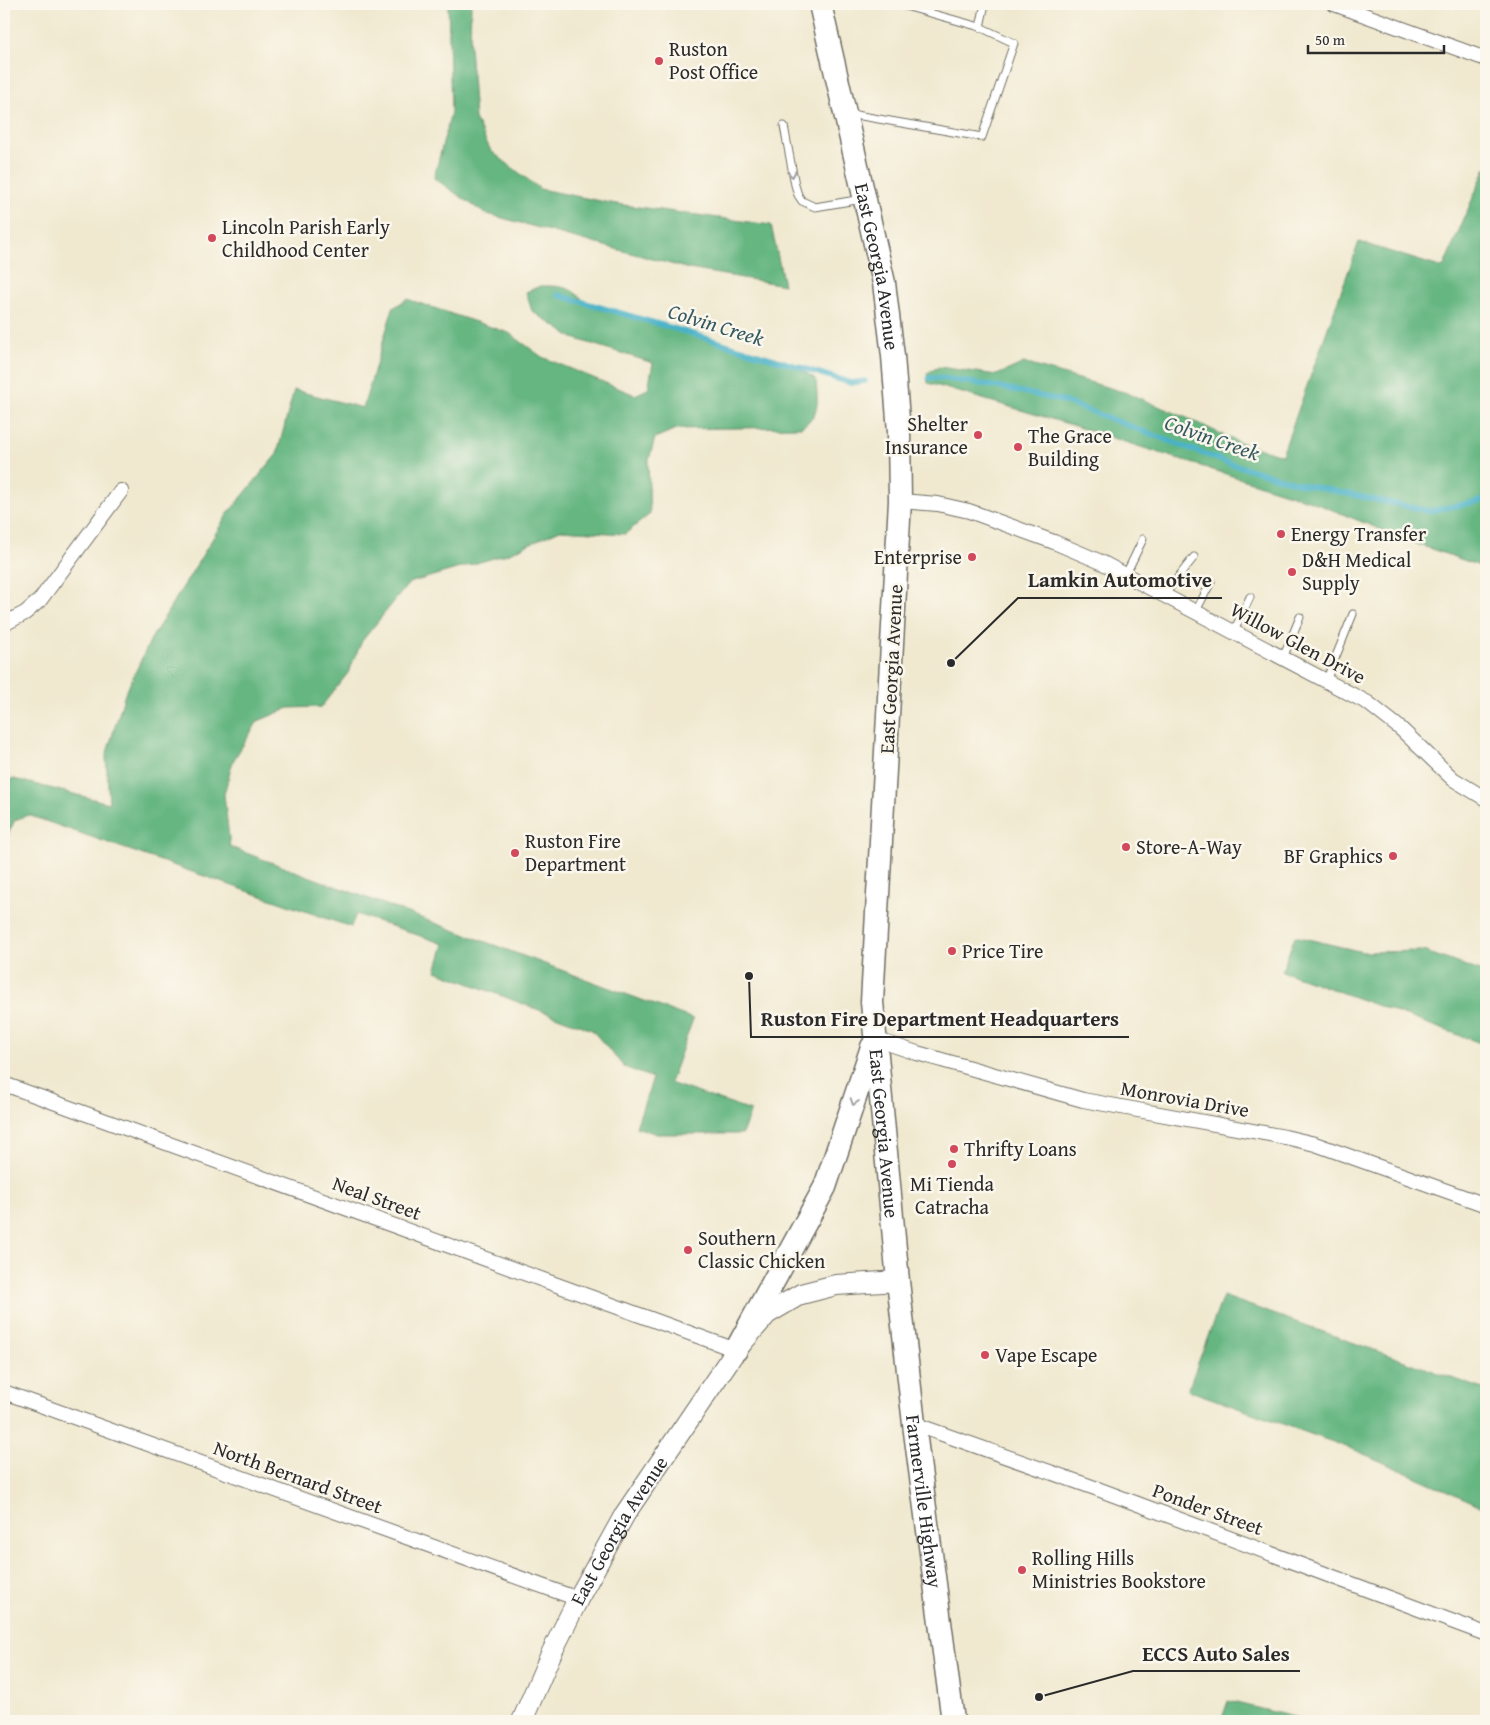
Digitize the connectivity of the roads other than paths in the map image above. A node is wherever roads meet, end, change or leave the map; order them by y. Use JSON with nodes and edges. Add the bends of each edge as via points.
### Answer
{"nodes":[{"id":1,"x":820,"y":4,"type":"edge"},
{"id":2,"x":898,"y":4,"type":"edge"},
{"id":3,"x":985,"y":4,"type":"edge"},
{"id":4,"x":1334,"y":4,"type":"edge"},
{"id":5,"x":980,"y":27,"type":"junction"},
{"id":6,"x":1486,"y":59,"type":"edge"},
{"id":7,"x":846,"y":114,"type":"junction"},
{"id":8,"x":784,"y":126,"type":"dead end"},
{"id":9,"x":865,"y":199,"type":"junction"},
{"id":10,"x":121,"y":491,"type":"dead end"},
{"id":11,"x":900,"y":501,"type":"junction"},
{"id":12,"x":1143,"y":539,"type":"dead end"},
{"id":13,"x":1194,"y":557,"type":"dead end"},
{"id":14,"x":1126,"y":574,"type":"junction"},
{"id":15,"x":1211,"y":582,"type":"dead end"},
{"id":16,"x":1165,"y":594,"type":"junction"},
{"id":17,"x":1250,"y":597,"type":"dead end"},
{"id":18,"x":1196,"y":611,"type":"junction"},
{"id":19,"x":1353,"y":614,"type":"dead end"},
{"id":20,"x":1300,"y":617,"type":"dead end"},
{"id":21,"x":4,"y":624,"type":"edge"},
{"id":22,"x":1234,"y":631,"type":"junction"},
{"id":23,"x":1284,"y":658,"type":"junction"},
{"id":24,"x":1326,"y":680,"type":"junction"},
{"id":25,"x":1486,"y":799,"type":"edge"},
{"id":26,"x":875,"y":1039,"type":"junction"},
{"id":27,"x":4,"y":1084,"type":"edge"},
{"id":28,"x":1486,"y":1205,"type":"edge"},
{"id":29,"x":898,"y":1281,"type":"junction"},
{"id":30,"x":736,"y":1350,"type":"junction"},
{"id":31,"x":4,"y":1392,"type":"edge"},
{"id":32,"x":914,"y":1424,"type":"junction"},
{"id":33,"x":578,"y":1599,"type":"junction"},
{"id":34,"x":1486,"y":1634,"type":"edge"},
{"id":35,"x":522,"y":1721,"type":"edge"},
{"id":36,"x":953,"y":1721,"type":"edge"}],
"edges":[{"from":1,"to":7,"type":"main road","name":"East Georgia Avenue"},
{"from":2,"to":5,"type":"lane"},
{"from":3,"to":5,"type":"lane"},
{"from":4,"to":6,"type":"street"},
{"from":5,"to":7,"type":"lane","via":[[1014,43],[982,137]]},
{"from":7,"to":9,"type":"main road","name":"East Georgia Avenue"},
{"from":8,"to":9,"type":"lane","one_way":true,"via":[[794,185],[802,201],[815,207]]},
{"from":9,"to":11,"type":"main road","name":"East Georgia Avenue","via":[[884,283],[893,356]]},
{"from":10,"to":21,"type":"street","via":[[40,600]]},
{"from":11,"to":14,"type":"street","name":"Willow Glen Drive","via":[[969,511],[1054,542]]},
{"from":11,"to":26,"type":"main road","name":"East Georgia Avenue","via":[[872,1002]]},
{"from":12,"to":14,"type":"lane"},
{"from":13,"to":16,"type":"lane"},
{"from":14,"to":16,"type":"street","name":"Willow Glen Drive"},
{"from":15,"to":18,"type":"lane"},
{"from":16,"to":18,"type":"street","name":"Willow Glen Drive"},
{"from":17,"to":22,"type":"lane"},
{"from":18,"to":22,"type":"street","name":"Willow Glen Drive"},
{"from":19,"to":24,"type":"lane"},
{"from":20,"to":23,"type":"lane"},
{"from":22,"to":23,"type":"street","name":"Willow Glen Drive"},
{"from":23,"to":24,"type":"street","name":"Willow Glen Drive"},
{"from":24,"to":25,"type":"street","name":"Willow Glen Drive","via":[[1385,715],[1453,779]]},
{"from":26,"to":28,"type":"street","name":"Monrovia Drive","via":[[1083,1100],[1315,1144]]},
{"from":26,"to":29,"type":"main road","name":"East Georgia Avenue"},
{"from":26,"to":30,"type":"main road","one_way":true,"via":[[825,1187]]},
{"from":27,"to":30,"type":"street","name":"Neal Street"},
{"from":29,"to":30,"type":"main road","name":"East Georgia Avenue","via":[[836,1285],[801,1294],[767,1314]]},
{"from":29,"to":32,"type":"main road","name":"Farmerville Highway"},
{"from":30,"to":33,"type":"main road","name":"East Georgia Avenue","via":[[625,1514]]},
{"from":31,"to":33,"type":"street","name":"North Bernard Street"},
{"from":32,"to":34,"type":"street","name":"Ponder Street"},
{"from":32,"to":36,"type":"main road","name":"Farmerville Highway"},
{"from":33,"to":35,"type":"main road","name":"East Georgia Avenue"}]}
